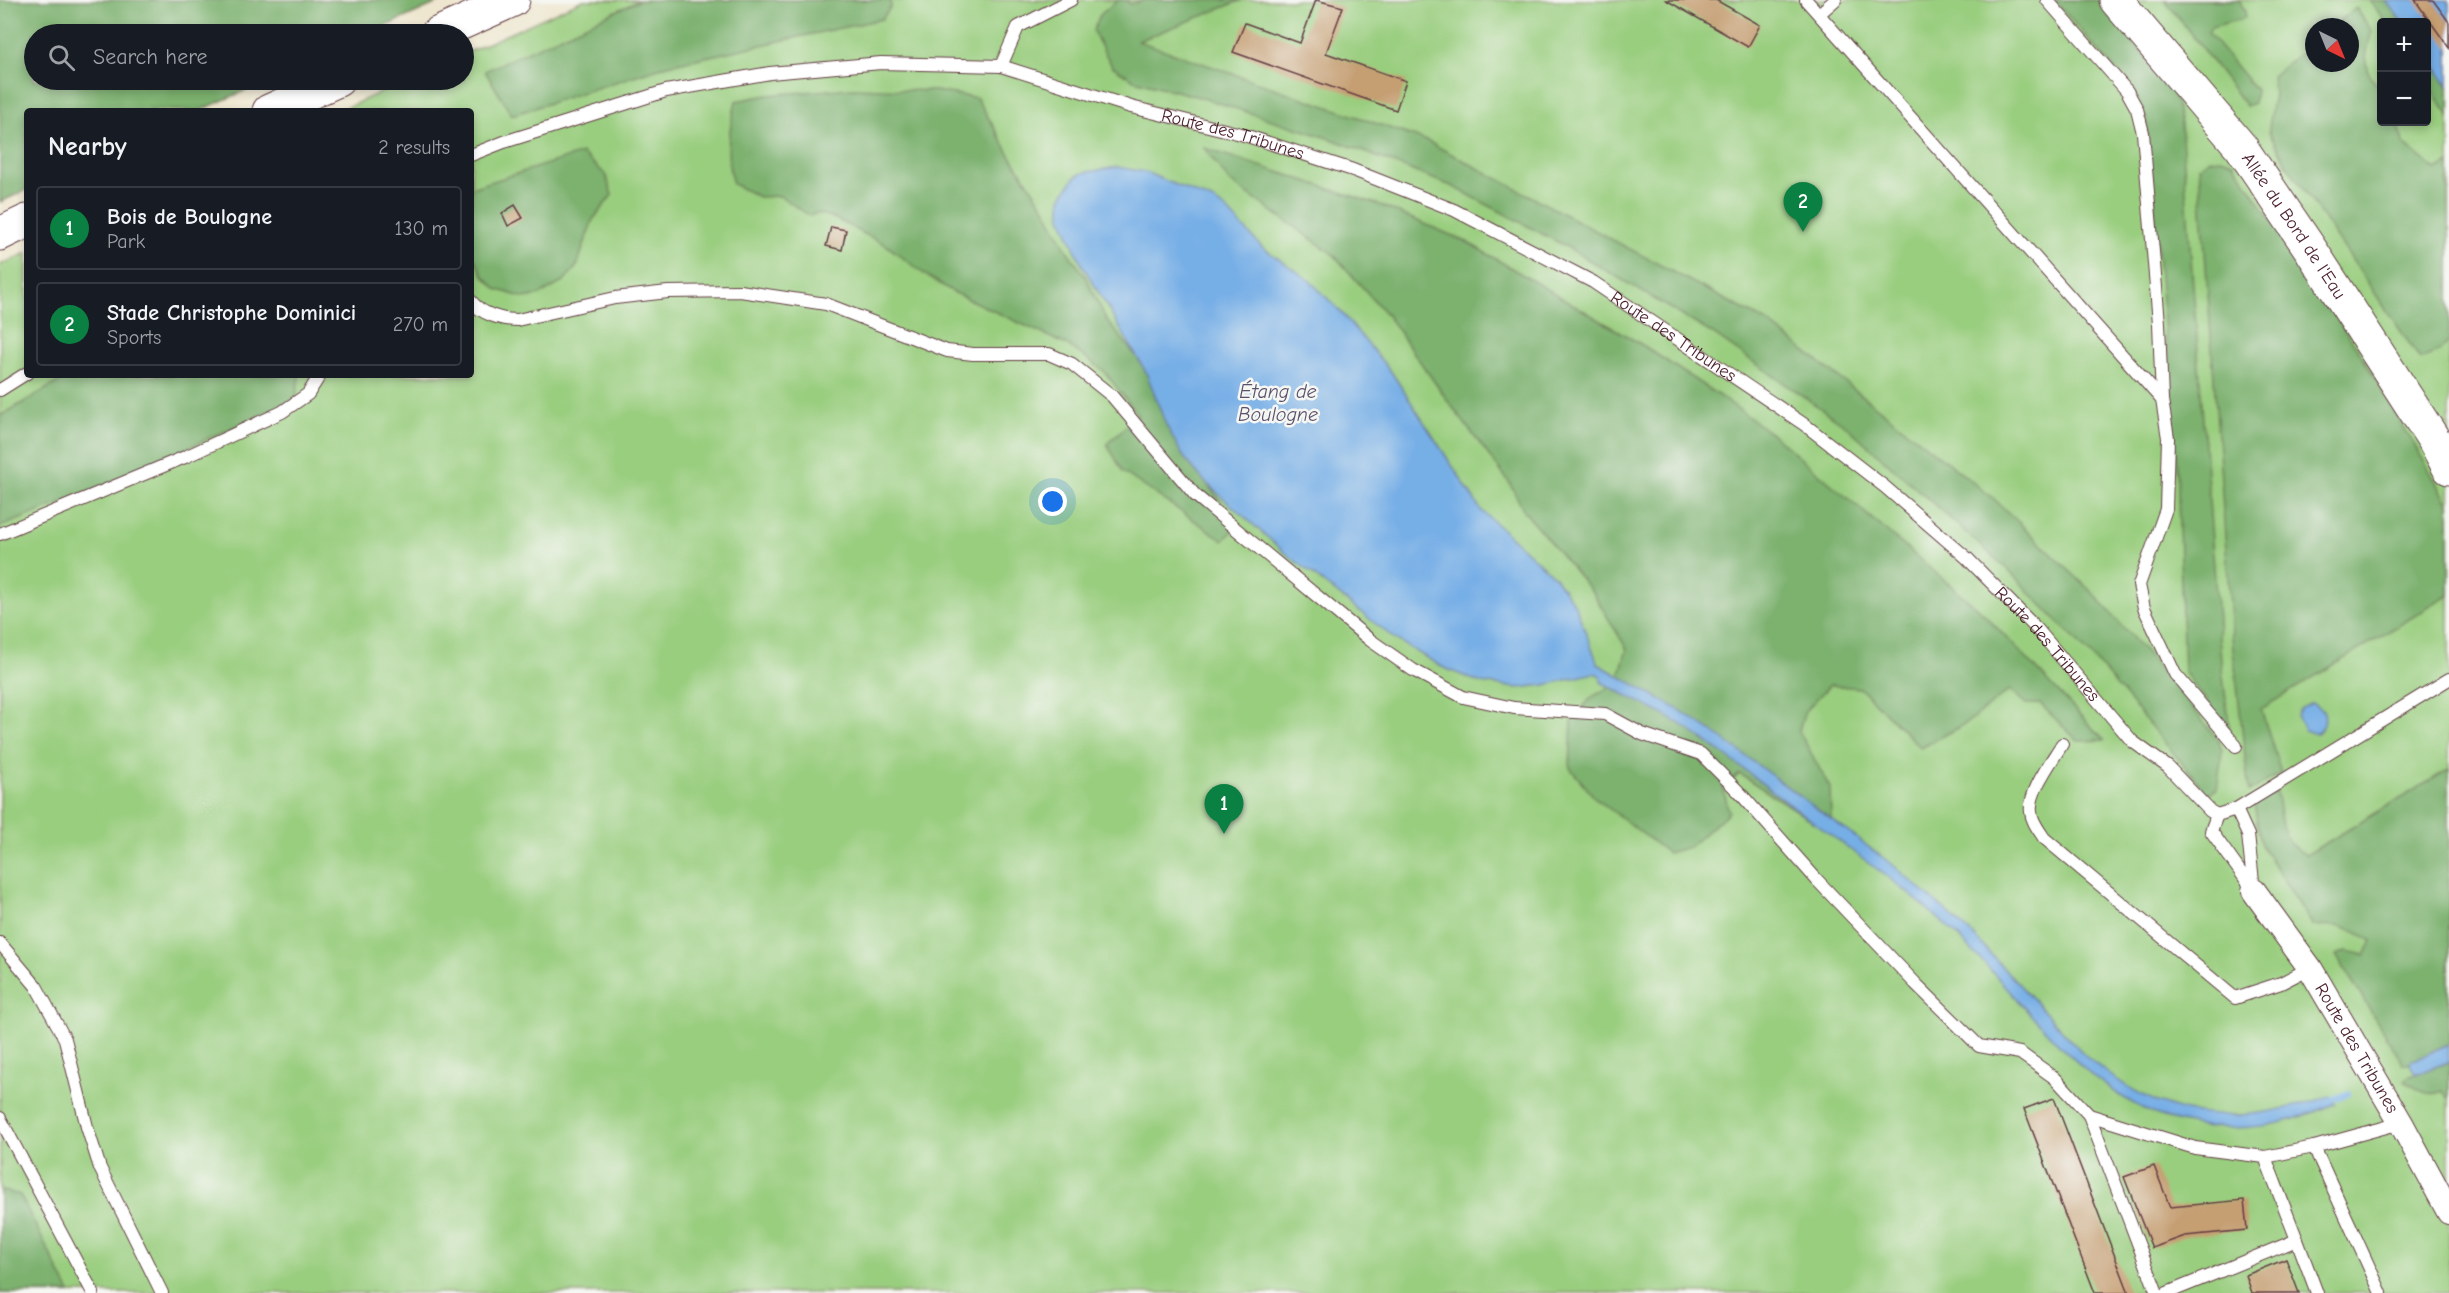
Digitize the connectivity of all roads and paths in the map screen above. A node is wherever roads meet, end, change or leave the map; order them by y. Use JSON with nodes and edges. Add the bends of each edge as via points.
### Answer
{"nodes":[{"id":1,"x":513,"y":0,"type":"edge"},
{"id":2,"x":1071,"y":0,"type":"edge"},
{"id":3,"x":1806,"y":0,"type":"edge"},
{"id":4,"x":1835,"y":0,"type":"edge"},
{"id":5,"x":2047,"y":0,"type":"edge"},
{"id":6,"x":2116,"y":0,"type":"edge"},
{"id":7,"x":1819,"y":14,"type":"junction"},
{"id":8,"x":459,"y":24,"type":"edge"},
{"id":9,"x":1001,"y":66,"type":"junction"},
{"id":10,"x":316,"y":90,"type":"edge"},
{"id":11,"x":276,"y":108,"type":"edge"},
{"id":12,"x":474,"y":154,"type":"edge"},
{"id":13,"x":24,"y":222,"type":"edge"},
{"id":14,"x":0,"y":234,"type":"edge"},
{"id":15,"x":474,"y":305,"type":"edge"},
{"id":16,"x":24,"y":375,"type":"edge"},
{"id":17,"x":318,"y":378,"type":"edge"},
{"id":18,"x":0,"y":390,"type":"edge"},
{"id":19,"x":2162,"y":400,"type":"junction"},
{"id":20,"x":2449,"y":468,"type":"edge"},
{"id":21,"x":0,"y":534,"type":"edge"},
{"id":22,"x":2449,"y":679,"type":"edge"},
{"id":23,"x":2062,"y":744,"type":"dead end"},
{"id":24,"x":2236,"y":746,"type":"dead end"},
{"id":25,"x":2236,"y":809,"type":"junction"},
{"id":26,"x":2217,"y":815,"type":"junction"},
{"id":27,"x":2250,"y":895,"type":"junction"},
{"id":28,"x":0,"y":943,"type":"edge"},
{"id":29,"x":2310,"y":969,"type":"junction"},
{"id":30,"x":2089,"y":1115,"type":"junction"},
{"id":31,"x":0,"y":1118,"type":"edge"},
{"id":32,"x":2401,"y":1124,"type":"junction"},
{"id":33,"x":2314,"y":1148,"type":"junction"},
{"id":34,"x":2265,"y":1157,"type":"junction"},
{"id":35,"x":2449,"y":1212,"type":"edge"},
{"id":36,"x":2297,"y":1240,"type":"junction"},
{"id":37,"x":93,"y":1293,"type":"edge"},
{"id":38,"x":162,"y":1293,"type":"edge"},
{"id":39,"x":2157,"y":1293,"type":"edge"},
{"id":40,"x":2167,"y":1293,"type":"edge"},
{"id":41,"x":2317,"y":1293,"type":"edge"},
{"id":42,"x":2381,"y":1293,"type":"edge"}],
"edges":[{"from":1,"to":8,"type":"main road"},
{"from":2,"to":9,"type":"lane","via":[[1018,27]]},
{"from":3,"to":7,"type":"lane"},
{"from":4,"to":7,"type":"lane"},
{"from":5,"to":19,"type":"lane","via":[[2127,91],[2137,109],[2143,133],[2160,323]]},
{"from":6,"to":20,"type":"main road","name":"Allée du Bord de l'Eau","via":[[2241,147]]},
{"from":7,"to":19,"type":"lane"},
{"from":9,"to":12,"type":"lane","name":"Route des Tribunes","via":[[881,63],[770,73],[666,91]]},
{"from":9,"to":26,"type":"lane","name":"Route des Tribunes","via":[[1353,170],[1454,210],[1593,282],[1805,425],[1885,487],[1967,558],[2029,621],[2132,741],[2168,766]]},
{"from":10,"to":11,"type":"main road"},
{"from":13,"to":14,"type":"main road"},
{"from":15,"to":30,"type":"lane","via":[[492,315],[518,320],[615,298],[668,292],[760,293],[826,304],[947,351],[1049,354],[1072,364],[1112,396],[1195,495],[1370,640],[1413,670],[1463,697],[1514,708],[1605,714],[1642,734],[1701,754],[1825,889],[1979,1046],[2020,1053],[2055,1078]]},
{"from":16,"to":18,"type":"lane"},
{"from":17,"to":21,"type":"lane","via":[[308,394],[282,412],[185,458]]},
{"from":19,"to":24,"type":"lane","via":[[2168,438],[2166,509],[2139,585],[2144,608],[2175,674]]},
{"from":22,"to":25,"type":"lane"},
{"from":23,"to":29,"type":"lane","via":[[2032,801],[2035,825],[2044,838],[2235,998]]},
{"from":25,"to":26,"type":"lane"},
{"from":25,"to":27,"type":"lane","name":"Route des Tribunes","via":[[2248,835]]},
{"from":26,"to":27,"type":"lane","name":"Route des Tribunes","via":[[2211,831]]},
{"from":27,"to":29,"type":"street","name":"Route des Tribunes"},
{"from":28,"to":38,"type":"lane","via":[[36,986],[65,1039],[100,1168]]},
{"from":29,"to":32,"type":"street","name":"Route des Tribunes"},
{"from":30,"to":34,"type":"lane","via":[[2195,1148]]},
{"from":30,"to":39,"type":"lane"},
{"from":31,"to":37,"type":"lane"},
{"from":32,"to":33,"type":"lane"},
{"from":32,"to":35,"type":"street","name":"Route des Tribunes"},
{"from":33,"to":34,"type":"lane"},
{"from":33,"to":42,"type":"lane"},
{"from":34,"to":36,"type":"lane"},
{"from":36,"to":40,"type":"lane"},
{"from":36,"to":41,"type":"lane"}]}
